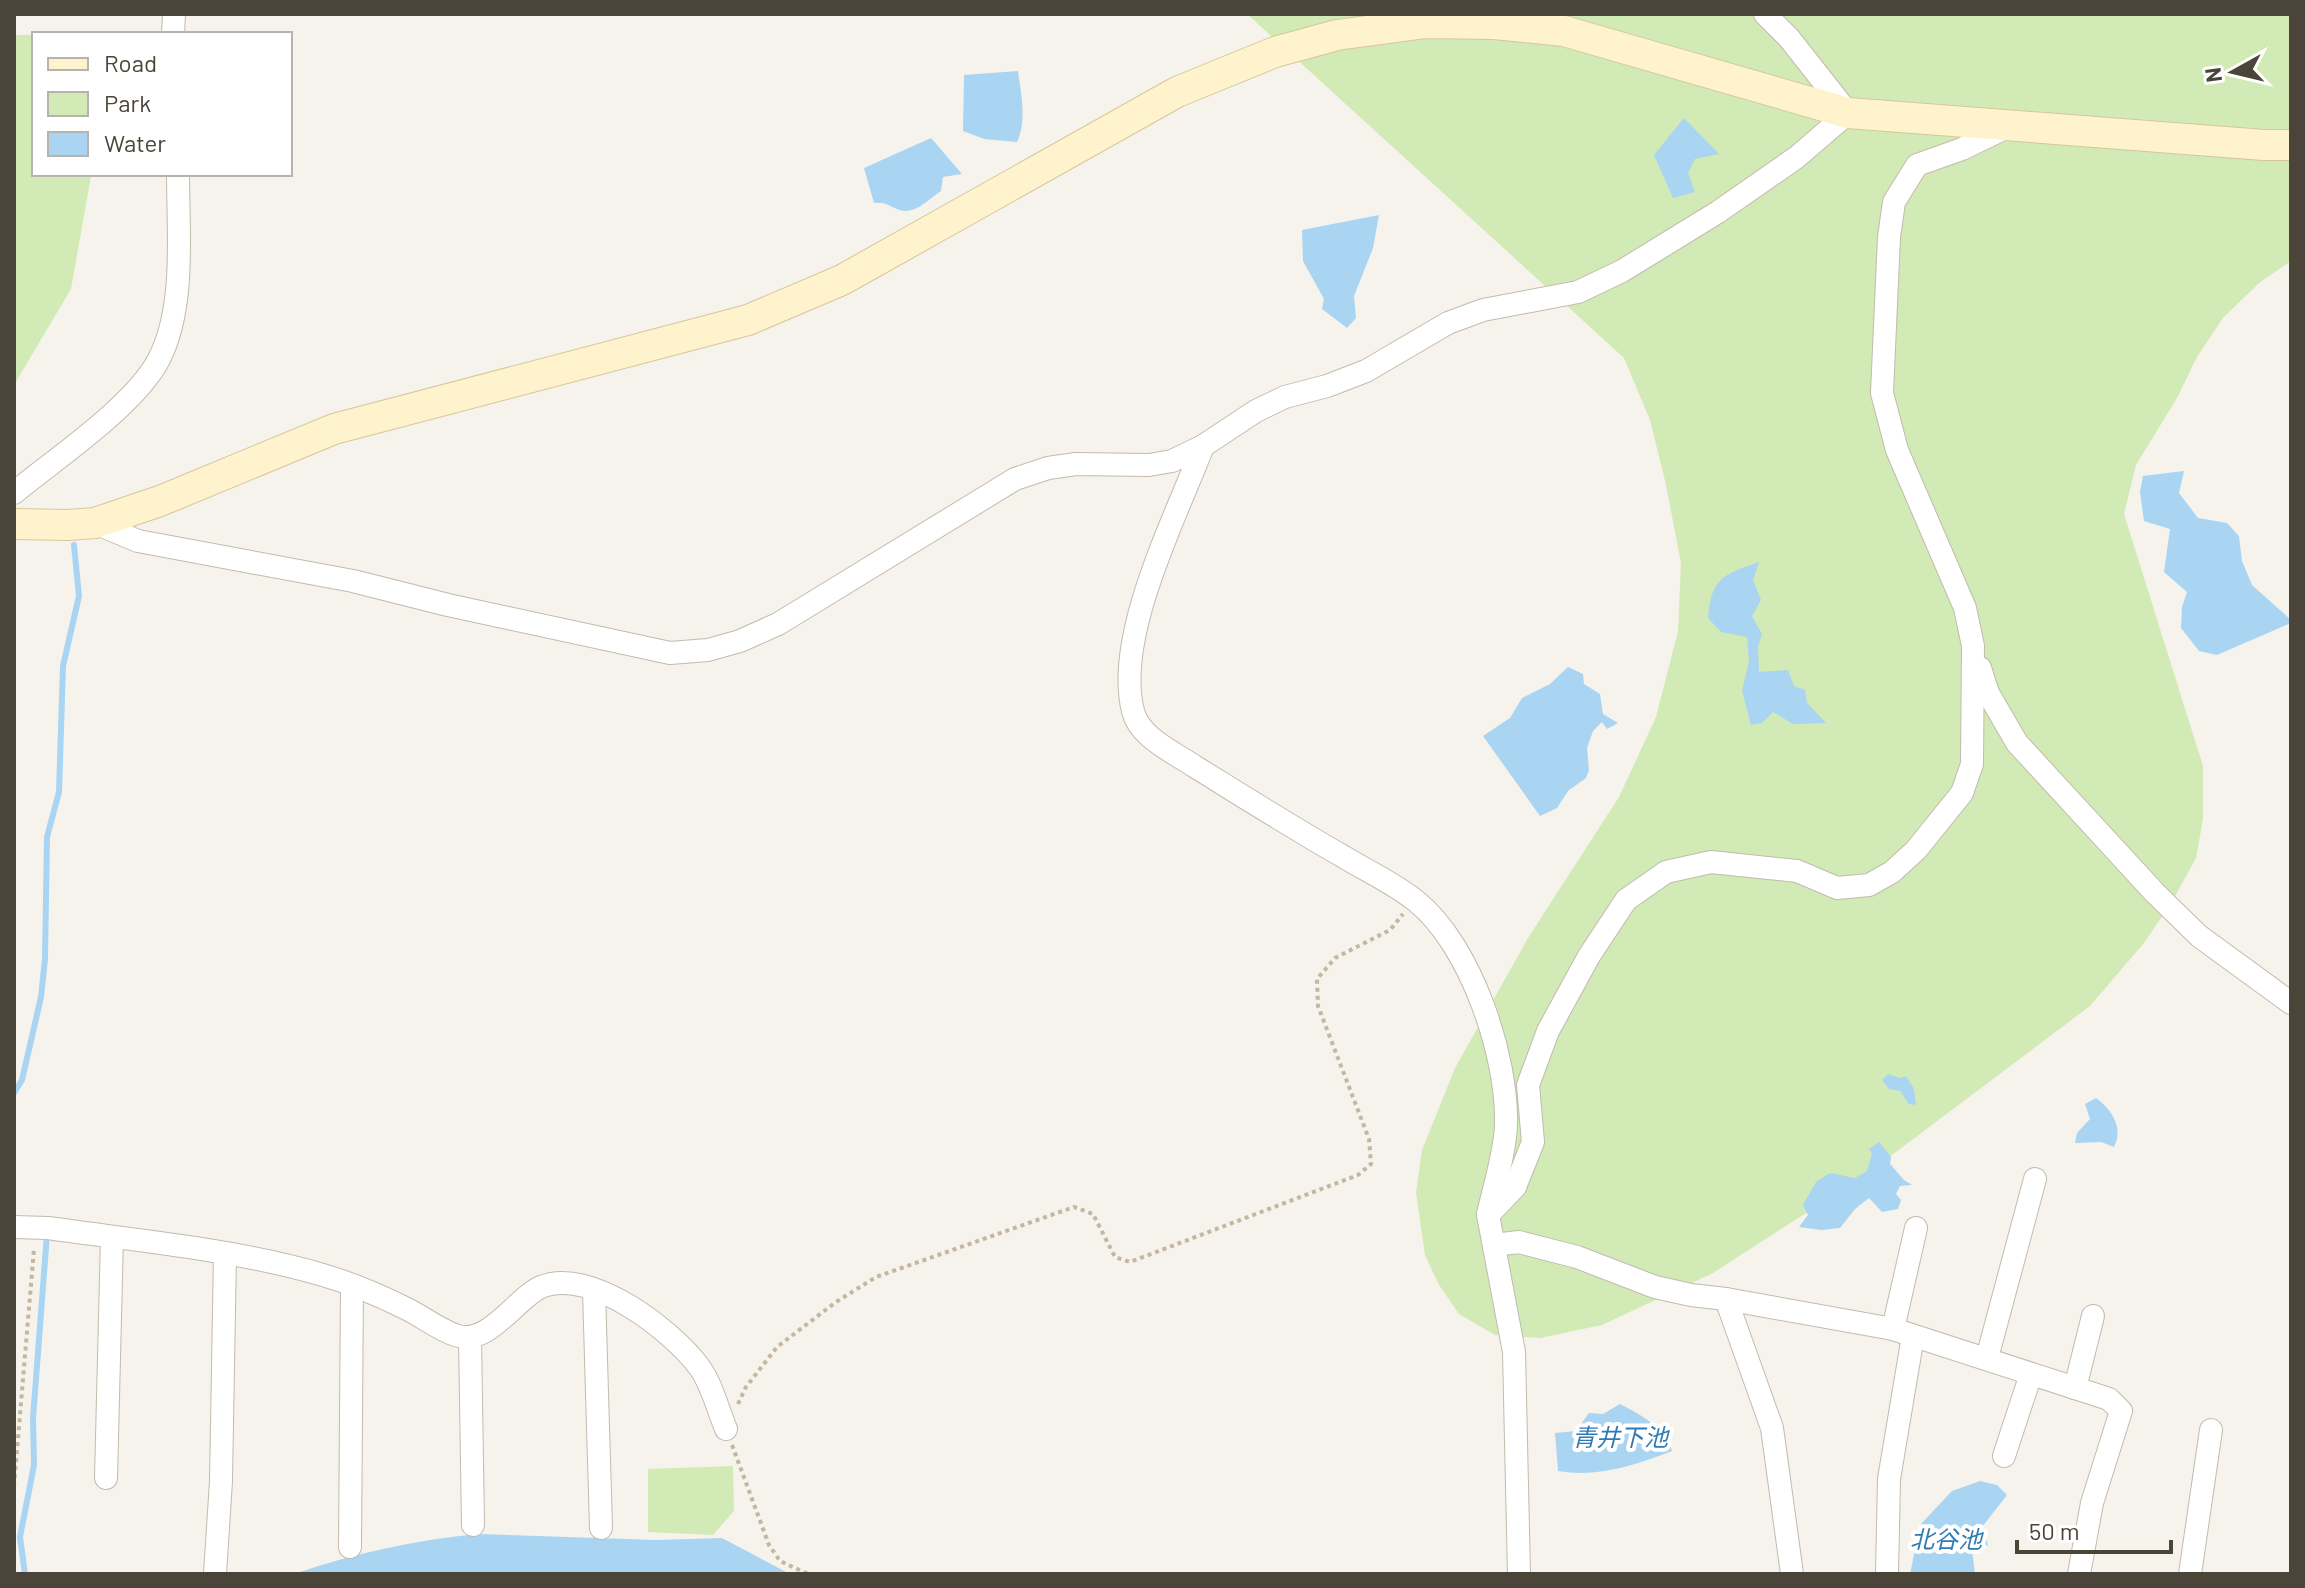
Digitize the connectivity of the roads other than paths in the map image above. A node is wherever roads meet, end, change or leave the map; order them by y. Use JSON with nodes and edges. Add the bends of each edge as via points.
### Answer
{"nodes":[{"id":1,"x":1765,"y":14,"type":"edge"},
{"id":2,"x":1848,"y":113,"type":"junction"},
{"id":3,"x":2011,"y":125,"type":"junction"},
{"id":4,"x":2291,"y":145,"type":"edge"},
{"id":5,"x":178,"y":176,"type":"edge"},
{"id":6,"x":1203,"y":446,"type":"junction"},
{"id":7,"x":14,"y":493,"type":"edge"},
{"id":8,"x":95,"y":523,"type":"junction"},
{"id":9,"x":14,"y":524,"type":"edge"},
{"id":10,"x":1973,"y":646,"type":"junction"},
{"id":11,"x":2291,"y":1003,"type":"edge"},
{"id":12,"x":2035,"y":1179,"type":"dead end"},
{"id":13,"x":1488,"y":1215,"type":"junction"},
{"id":14,"x":25,"y":1227,"type":"edge"},
{"id":15,"x":1916,"y":1228,"type":"dead end"},
{"id":16,"x":112,"y":1237,"type":"junction"},
{"id":17,"x":1494,"y":1245,"type":"junction"},
{"id":18,"x":225,"y":1254,"type":"junction"},
{"id":19,"x":352,"y":1286,"type":"junction"},
{"id":20,"x":594,"y":1291,"type":"junction"},
{"id":21,"x":1726,"y":1299,"type":"junction"},
{"id":22,"x":2093,"y":1316,"type":"dead end"},
{"id":23,"x":1903,"y":1332,"type":"junction"},
{"id":24,"x":470,"y":1337,"type":"junction"},
{"id":25,"x":1987,"y":1358,"type":"junction"},
{"id":26,"x":2031,"y":1374,"type":"junction"},
{"id":27,"x":2075,"y":1388,"type":"junction"},
{"id":28,"x":726,"y":1429,"type":"road end"},
{"id":29,"x":2211,"y":1430,"type":"dead end"},
{"id":30,"x":2004,"y":1456,"type":"dead end"},
{"id":31,"x":106,"y":1478,"type":"dead end"},
{"id":32,"x":473,"y":1525,"type":"dead end"},
{"id":33,"x":601,"y":1528,"type":"dead end"},
{"id":34,"x":350,"y":1547,"type":"dead end"},
{"id":35,"x":215,"y":1574,"type":"edge"},
{"id":36,"x":1519,"y":1574,"type":"edge"},
{"id":37,"x":1792,"y":1574,"type":"edge"},
{"id":38,"x":1887,"y":1574,"type":"edge"},
{"id":39,"x":2079,"y":1574,"type":"edge"},
{"id":40,"x":2190,"y":1574,"type":"edge"}],
"edges":[{"from":1,"to":2,"type":"street"},
{"from":2,"to":3,"type":"street"},
{"from":2,"to":6,"type":"street","via":[[1758,185],[1622,271],[1578,292],[1483,310],[1448,323],[1366,371],[1256,411]]},
{"from":2,"to":8,"type":"street","via":[[1564,31],[1426,23],[1337,35],[1275,52],[1177,92],[856,273],[793,303],[705,332],[334,429]]},
{"from":3,"to":4,"type":"street"},
{"from":3,"to":10,"type":"street","via":[[1917,165],[1894,202],[1889,237],[1882,393],[1897,450],[1965,608]]},
{"from":5,"to":7,"type":"street","via":[[177,282],[157,362],[130,398]]},
{"from":6,"to":8,"type":"street","via":[[1172,461],[1076,464],[1015,479],[778,624],[708,650],[670,653],[353,581],[138,541]]},
{"from":6,"to":13,"type":"street","via":[[1142,603],[1128,678],[1133,714],[1149,737],[1415,900],[1441,928],[1487,1014],[1500,1065],[1506,1126]]},
{"from":8,"to":9,"type":"street"},
{"from":10,"to":11,"type":"street","via":[[1988,693],[2017,743],[2199,936]]},
{"from":10,"to":13,"type":"street","via":[[1972,764],[1962,793],[1892,872],[1869,885],[1837,888],[1797,871],[1711,862],[1666,872],[1626,900],[1548,1031],[1528,1085],[1533,1142],[1515,1187]]},
{"from":12,"to":25,"type":"street"},
{"from":13,"to":17,"type":"street"},
{"from":14,"to":16,"type":"street"},
{"from":15,"to":23,"type":"street"},
{"from":16,"to":18,"type":"street"},
{"from":16,"to":31,"type":"street"},
{"from":17,"to":21,"type":"street","via":[[1519,1242],[1655,1287]]},
{"from":17,"to":36,"type":"street","via":[[1514,1352]]},
{"from":18,"to":19,"type":"street","via":[[310,1271]]},
{"from":18,"to":35,"type":"street"},
{"from":19,"to":24,"type":"street","via":[[456,1336]]},
{"from":19,"to":34,"type":"street"},
{"from":20,"to":24,"type":"street","via":[[566,1282],[540,1287],[498,1323]]},
{"from":20,"to":28,"type":"street","via":[[654,1321],[701,1369]]},
{"from":20,"to":33,"type":"street"},
{"from":21,"to":23,"type":"street"},
{"from":21,"to":37,"type":"street","via":[[1772,1428]]},
{"from":22,"to":27,"type":"street"},
{"from":23,"to":25,"type":"street"},
{"from":23,"to":38,"type":"street","via":[[1889,1479]]},
{"from":24,"to":32,"type":"street"},
{"from":25,"to":26,"type":"street"},
{"from":26,"to":27,"type":"street"},
{"from":26,"to":30,"type":"street"},
{"from":27,"to":39,"type":"street","via":[[2109,1399],[2121,1411],[2092,1503]]},
{"from":29,"to":40,"type":"street"}]}
